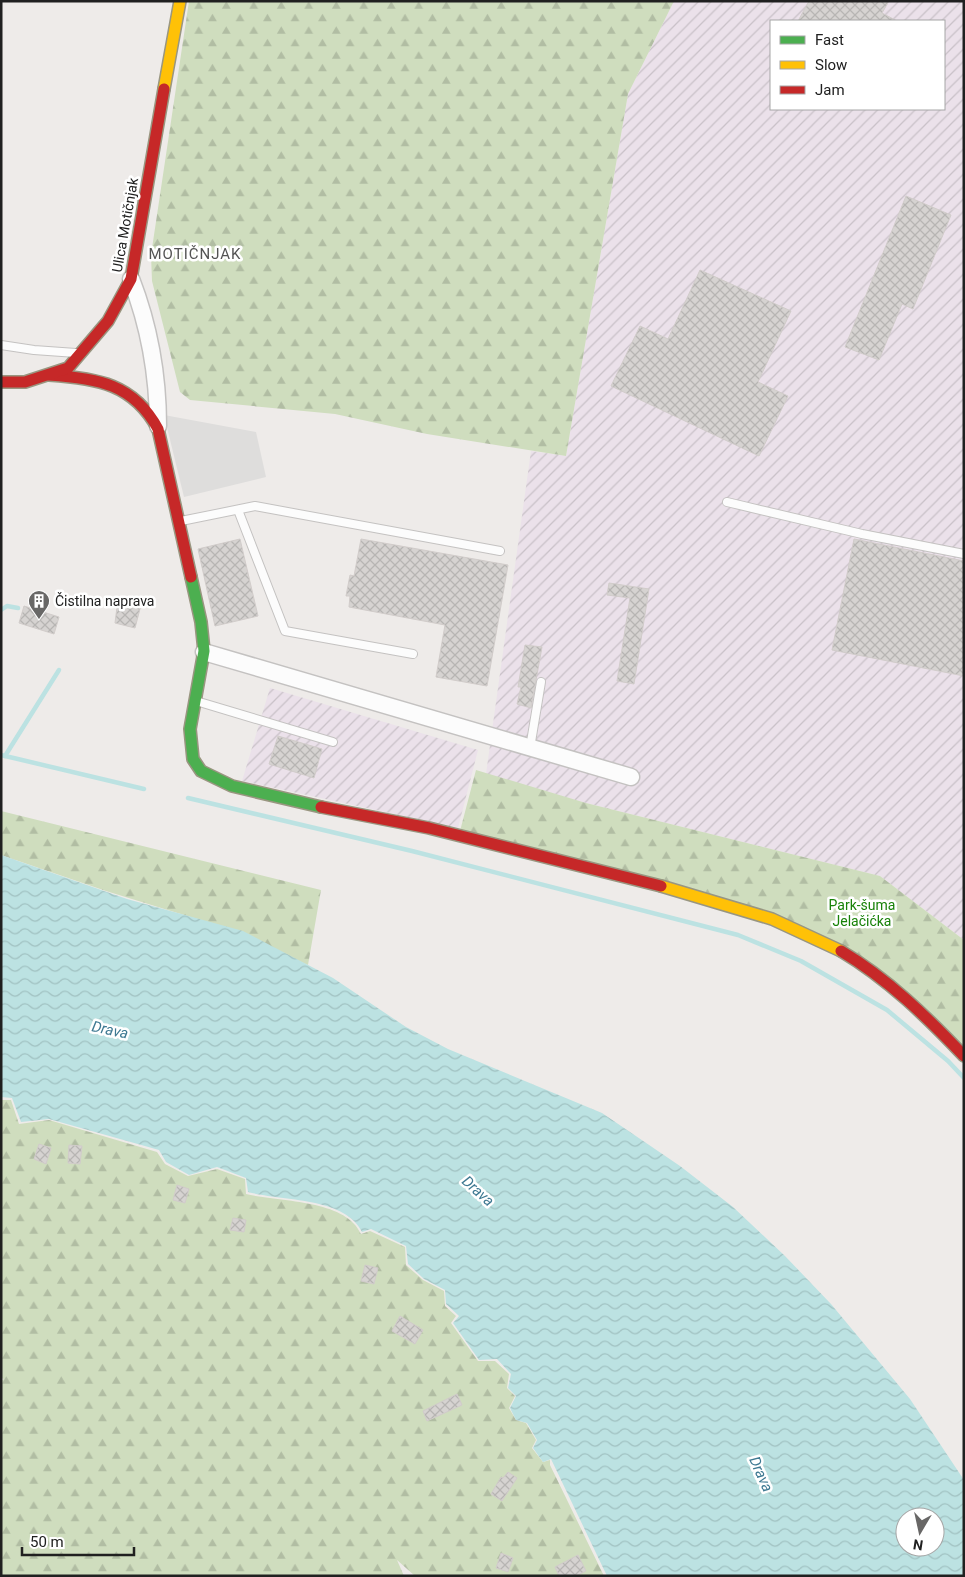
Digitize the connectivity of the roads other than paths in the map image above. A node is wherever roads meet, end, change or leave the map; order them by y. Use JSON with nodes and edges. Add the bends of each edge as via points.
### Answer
{"nodes":[{"id":1,"x":180,"y":1,"type":"edge"},
{"id":2,"x":131,"y":279,"type":"junction"},
{"id":3,"x":1,"y":345,"type":"edge"},
{"id":4,"x":83,"y":353,"type":"junction"},
{"id":5,"x":49,"y":375,"type":"junction"},
{"id":6,"x":1,"y":382,"type":"edge"},
{"id":7,"x":158,"y":429,"type":"junction"},
{"id":8,"x":727,"y":502,"type":"dead end"},
{"id":9,"x":238,"y":510,"type":"junction"},
{"id":10,"x":179,"y":521,"type":"junction"},
{"id":11,"x":500,"y":551,"type":"dead end"},
{"id":12,"x":964,"y":554,"type":"edge"},
{"id":13,"x":204,"y":652,"type":"junction"},
{"id":14,"x":413,"y":654,"type":"dead end"},
{"id":15,"x":542,"y":682,"type":"dead end"},
{"id":16,"x":194,"y":700,"type":"junction"},
{"id":17,"x":333,"y":742,"type":"dead end"},
{"id":18,"x":530,"y":748,"type":"junction"},
{"id":19,"x":631,"y":777,"type":"dead end"},
{"id":20,"x":964,"y":1056,"type":"edge"}],
"edges":[{"from":1,"to":2,"type":"street","name":"Ulica Motičnjak"},
{"from":2,"to":4,"type":"street","name":"Ulica Motičnjak","via":[[108,321]]},
{"from":2,"to":7,"type":"street","via":[[144,311],[158,384]]},
{"from":3,"to":4,"type":"lane"},
{"from":4,"to":5,"type":"street","name":"Ulica Motičnjak","via":[[68,368]]},
{"from":5,"to":6,"type":"street","name":"Ulica Motičnjak","via":[[25,382]]},
{"from":5,"to":7,"type":"street","via":[[86,377],[129,393],[146,409]]},
{"from":7,"to":10,"type":"street"},
{"from":8,"to":12,"type":"lane"},
{"from":9,"to":10,"type":"lane"},
{"from":9,"to":11,"type":"lane","via":[[255,506]]},
{"from":9,"to":14,"type":"lane","via":[[285,631]]},
{"from":10,"to":13,"type":"street","via":[[194,585]]},
{"from":13,"to":16,"type":"street"},
{"from":13,"to":18,"type":"street"},
{"from":15,"to":18,"type":"lane"},
{"from":16,"to":17,"type":"lane"},
{"from":16,"to":20,"type":"street","via":[[190,736],[194,756],[202,772],[215,779],[249,791],[384,818],[688,893],[784,924],[832,947],[896,990]]},
{"from":18,"to":19,"type":"street"}]}
